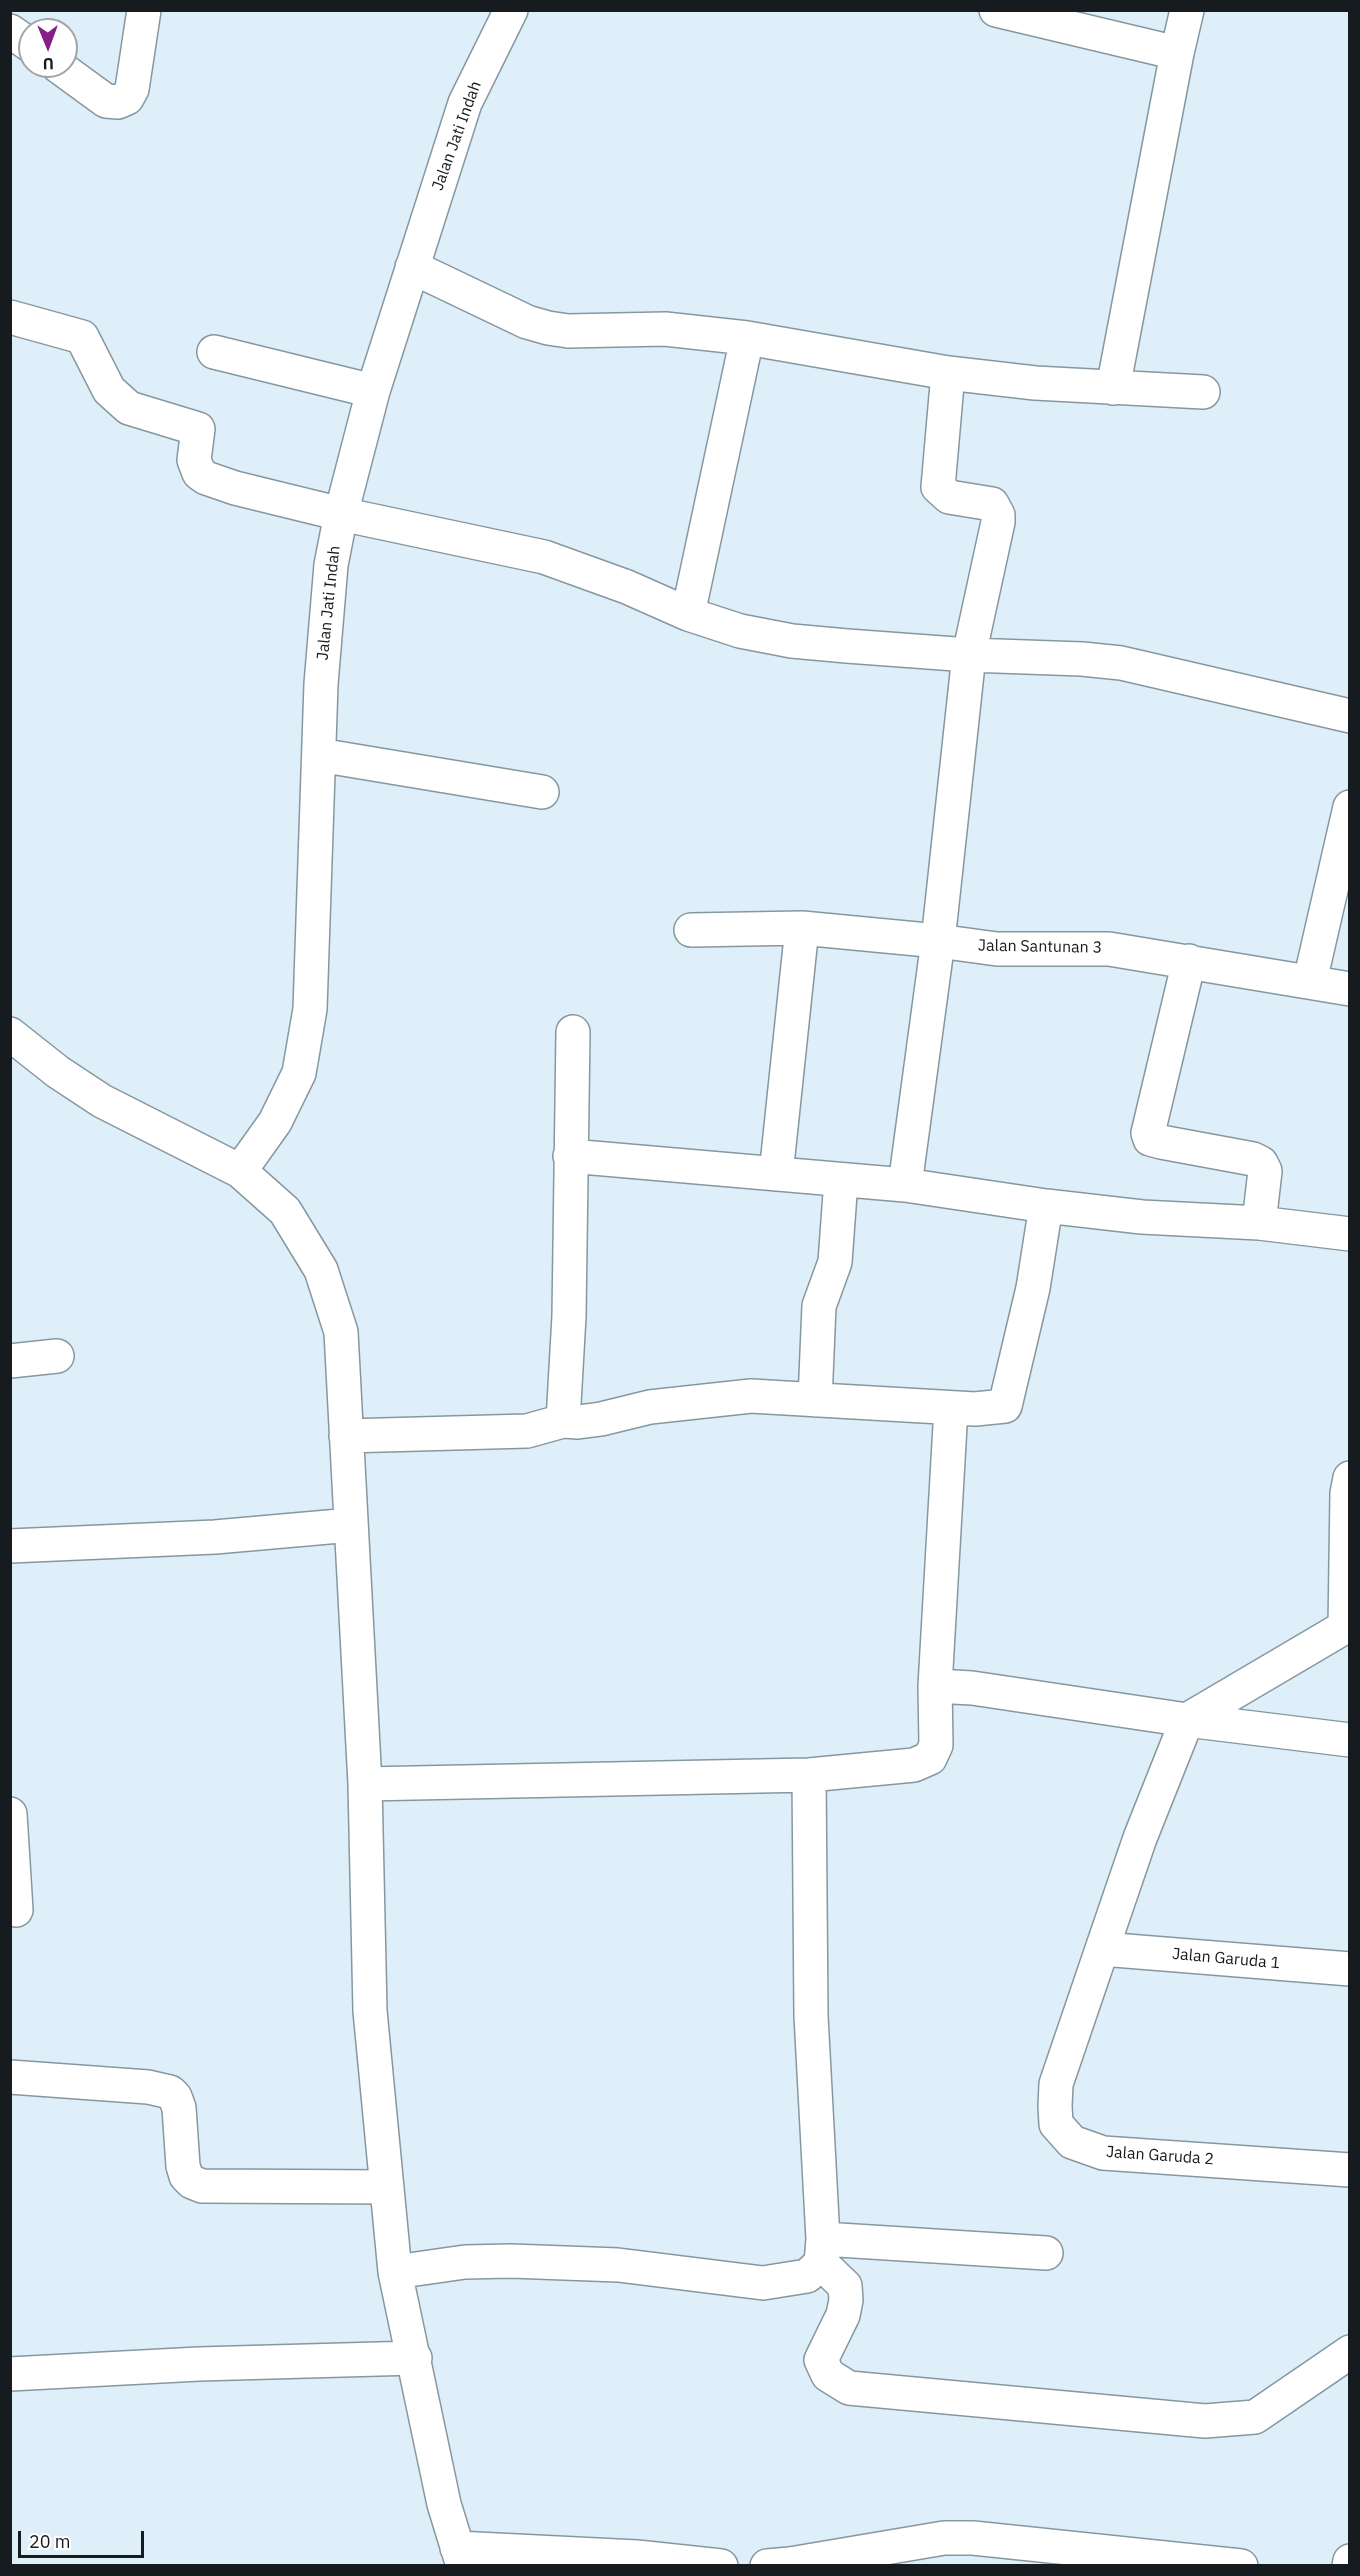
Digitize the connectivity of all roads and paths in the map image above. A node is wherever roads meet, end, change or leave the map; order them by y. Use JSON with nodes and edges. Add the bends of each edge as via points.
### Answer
{"nodes":[{"id":1,"x":144,"y":10,"type":"edge"},
{"id":2,"x":511,"y":10,"type":"edge"},
{"id":3,"x":996,"y":10,"type":"edge"},
{"id":4,"x":1187,"y":10,"type":"edge"},
{"id":5,"x":1177,"y":53,"type":"junction"},
{"id":6,"x":74,"y":78,"type":"edge"},
{"id":7,"x":412,"y":267,"type":"junction"},
{"id":8,"x":10,"y":317,"type":"edge"},
{"id":9,"x":747,"y":338,"type":"junction"},
{"id":10,"x":214,"y":352,"type":"dead end"},
{"id":11,"x":948,"y":373,"type":"junction"},
{"id":12,"x":1113,"y":388,"type":"junction"},
{"id":13,"x":373,"y":392,"type":"junction"},
{"id":14,"x":1203,"y":392,"type":"dead end"},
{"id":15,"x":341,"y":514,"type":"junction"},
{"id":16,"x":688,"y":614,"type":"junction"},
{"id":17,"x":969,"y":655,"type":"junction"},
{"id":18,"x":1350,"y":716,"type":"edge"},
{"id":19,"x":318,"y":755,"type":"junction"},
{"id":20,"x":542,"y":792,"type":"dead end"},
{"id":21,"x":1350,"y":807,"type":"edge"},
{"id":22,"x":802,"y":928,"type":"junction"},
{"id":23,"x":691,"y":930,"type":"dead end"},
{"id":24,"x":938,"y":940,"type":"junction"},
{"id":25,"x":1189,"y":960,"type":"junction"},
{"id":26,"x":1310,"y":981,"type":"junction"},
{"id":27,"x":1350,"y":989,"type":"edge"},
{"id":28,"x":573,"y":1032,"type":"dead end"},
{"id":29,"x":10,"y":1034,"type":"edge"},
{"id":30,"x":570,"y":1156,"type":"junction"},
{"id":31,"x":240,"y":1171,"type":"junction"},
{"id":32,"x":776,"y":1174,"type":"junction"},
{"id":33,"x":841,"y":1180,"type":"junction"},
{"id":34,"x":905,"y":1185,"type":"junction"},
{"id":35,"x":1046,"y":1206,"type":"junction"},
{"id":36,"x":1259,"y":1223,"type":"junction"},
{"id":37,"x":1350,"y":1234,"type":"edge"},
{"id":38,"x":57,"y":1356,"type":"dead end"},
{"id":39,"x":10,"y":1361,"type":"edge"},
{"id":40,"x":815,"y":1400,"type":"junction"},
{"id":41,"x":951,"y":1408,"type":"junction"},
{"id":42,"x":562,"y":1421,"type":"junction"},
{"id":43,"x":346,"y":1436,"type":"junction"},
{"id":44,"x":1350,"y":1478,"type":"edge"},
{"id":45,"x":351,"y":1525,"type":"junction"},
{"id":46,"x":10,"y":1546,"type":"edge"},
{"id":47,"x":1347,"y":1625,"type":"edge"},
{"id":48,"x":935,"y":1686,"type":"junction"},
{"id":49,"x":1187,"y":1720,"type":"junction"},
{"id":50,"x":1350,"y":1740,"type":"edge"},
{"id":51,"x":809,"y":1775,"type":"junction"},
{"id":52,"x":365,"y":1784,"type":"junction"},
{"id":53,"x":10,"y":1814,"type":"edge"},
{"id":54,"x":16,"y":1910,"type":"dead end"},
{"id":55,"x":1102,"y":1949,"type":"junction"},
{"id":56,"x":1350,"y":1969,"type":"edge"},
{"id":57,"x":10,"y":2077,"type":"edge"},
{"id":58,"x":1350,"y":2170,"type":"edge"},
{"id":59,"x":387,"y":2187,"type":"junction"},
{"id":60,"x":822,"y":2251,"type":"junction"},
{"id":61,"x":1046,"y":2253,"type":"dead end"},
{"id":62,"x":395,"y":2272,"type":"junction"},
{"id":63,"x":1350,"y":2352,"type":"edge"},
{"id":64,"x":415,"y":2358,"type":"junction"},
{"id":65,"x":10,"y":2374,"type":"edge"},
{"id":66,"x":460,"y":2557,"type":"edge"},
{"id":67,"x":1350,"y":2560,"type":"edge"},
{"id":68,"x":721,"y":2565,"type":"edge"},
{"id":69,"x":767,"y":2565,"type":"edge"},
{"id":70,"x":1241,"y":2565,"type":"edge"},
{"id":71,"x":1349,"y":2565,"type":"edge"}],
"edges":[{"from":1,"to":6,"type":"street","via":[[132,89],[127,98],[106,101]]},
{"from":2,"to":7,"type":"street","name":"Jalan Jati Indah","via":[[465,103]]},
{"from":3,"to":5,"type":"street"},
{"from":4,"to":5,"type":"street"},
{"from":5,"to":12,"type":"street"},
{"from":7,"to":9,"type":"street","via":[[527,322],[548,328],[664,329]]},
{"from":7,"to":13,"type":"street","name":"Jalan Jati Indah"},
{"from":8,"to":15,"type":"street","via":[[82,337],[109,390],[129,408],[198,429],[195,466],[206,478]]},
{"from":9,"to":11,"type":"street"},
{"from":9,"to":16,"type":"street"},
{"from":10,"to":13,"type":"street"},
{"from":11,"to":12,"type":"street"},
{"from":11,"to":17,"type":"street","via":[[938,487],[949,497],[992,504],[998,515]]},
{"from":12,"to":14,"type":"street"},
{"from":13,"to":15,"type":"street","name":"Jalan Jati Indah"},
{"from":15,"to":16,"type":"street","via":[[544,557],[627,586]]},
{"from":15,"to":19,"type":"street","name":"Jalan Jati Indah","via":[[330,565]]},
{"from":16,"to":17,"type":"street","via":[[740,631],[792,641]]},
{"from":17,"to":18,"type":"street","via":[[1120,663]]},
{"from":17,"to":24,"type":"street"},
{"from":19,"to":20,"type":"street"},
{"from":19,"to":31,"type":"street","name":"Jalan Jati Indah","via":[[310,1009],[299,1073],[275,1122]]},
{"from":21,"to":26,"type":"street"},
{"from":22,"to":23,"type":"street","name":"Jalan Santunan 3"},
{"from":22,"to":24,"type":"street","name":"Jalan Santunan 3"},
{"from":22,"to":32,"type":"street"},
{"from":24,"to":25,"type":"street","name":"Jalan Santunan 3","via":[[998,949],[1109,949]]},
{"from":24,"to":34,"type":"street"},
{"from":25,"to":26,"type":"street","name":"Jalan Santunan 3"},
{"from":25,"to":36,"type":"street","via":[[1148,1133],[1161,1143],[1262,1163],[1265,1171]]},
{"from":26,"to":27,"type":"street","name":"Jalan Santunan 3"},
{"from":28,"to":30,"type":"street"},
{"from":29,"to":31,"type":"street","via":[[102,1101]]},
{"from":30,"to":32,"type":"street"},
{"from":30,"to":42,"type":"street","via":[[569,1316]]},
{"from":31,"to":43,"type":"street","via":[[285,1211],[321,1270],[341,1332]]},
{"from":32,"to":33,"type":"street"},
{"from":33,"to":34,"type":"street"},
{"from":33,"to":40,"type":"street","via":[[835,1262],[819,1306]]},
{"from":34,"to":35,"type":"street"},
{"from":35,"to":36,"type":"street"},
{"from":35,"to":41,"type":"street","via":[[1033,1288],[1005,1406]]},
{"from":36,"to":37,"type":"street"},
{"from":38,"to":39,"type":"street"},
{"from":40,"to":41,"type":"street"},
{"from":40,"to":42,"type":"street","via":[[751,1396],[650,1407],[601,1419]]},
{"from":41,"to":48,"type":"street"},
{"from":42,"to":43,"type":"street","via":[[527,1431]]},
{"from":43,"to":45,"type":"street"},
{"from":44,"to":47,"type":"street"},
{"from":45,"to":46,"type":"street","via":[[215,1537]]},
{"from":45,"to":52,"type":"street"},
{"from":47,"to":49,"type":"street"},
{"from":48,"to":49,"type":"street"},
{"from":48,"to":51,"type":"street","via":[[936,1745],[930,1758],[914,1765]]},
{"from":49,"to":50,"type":"street"},
{"from":49,"to":55,"type":"street","name":"Jalan Garuda 2","via":[[1140,1838]]},
{"from":51,"to":52,"type":"street"},
{"from":51,"to":60,"type":"street","via":[[811,2016]]},
{"from":52,"to":59,"type":"street","via":[[370,2011]]},
{"from":53,"to":54,"type":"street"},
{"from":55,"to":56,"type":"street","name":"Jalan Garuda 1"},
{"from":55,"to":58,"type":"street","name":"Jalan Garuda 2","via":[[1056,2084],[1056,2124],[1072,2142],[1103,2153]]},
{"from":57,"to":59,"type":"street","via":[[170,2092],[179,2108],[186,2176],[202,2186]]},
{"from":59,"to":62,"type":"street"},
{"from":60,"to":61,"type":"street"},
{"from":60,"to":62,"type":"street","via":[[807,2276],[763,2283],[618,2265],[511,2261],[465,2262]]},
{"from":60,"to":63,"type":"street","via":[[845,2286],[846,2300],[821,2360],[828,2375],[849,2388],[1205,2421],[1256,2417]]},
{"from":62,"to":64,"type":"street"},
{"from":64,"to":65,"type":"street"},
{"from":64,"to":66,"type":"street","via":[[444,2504]]},
{"from":66,"to":68,"type":"street","via":[[637,2557]]},
{"from":67,"to":71,"type":"street"},
{"from":69,"to":70,"type":"street","via":[[944,2538]]}]}
